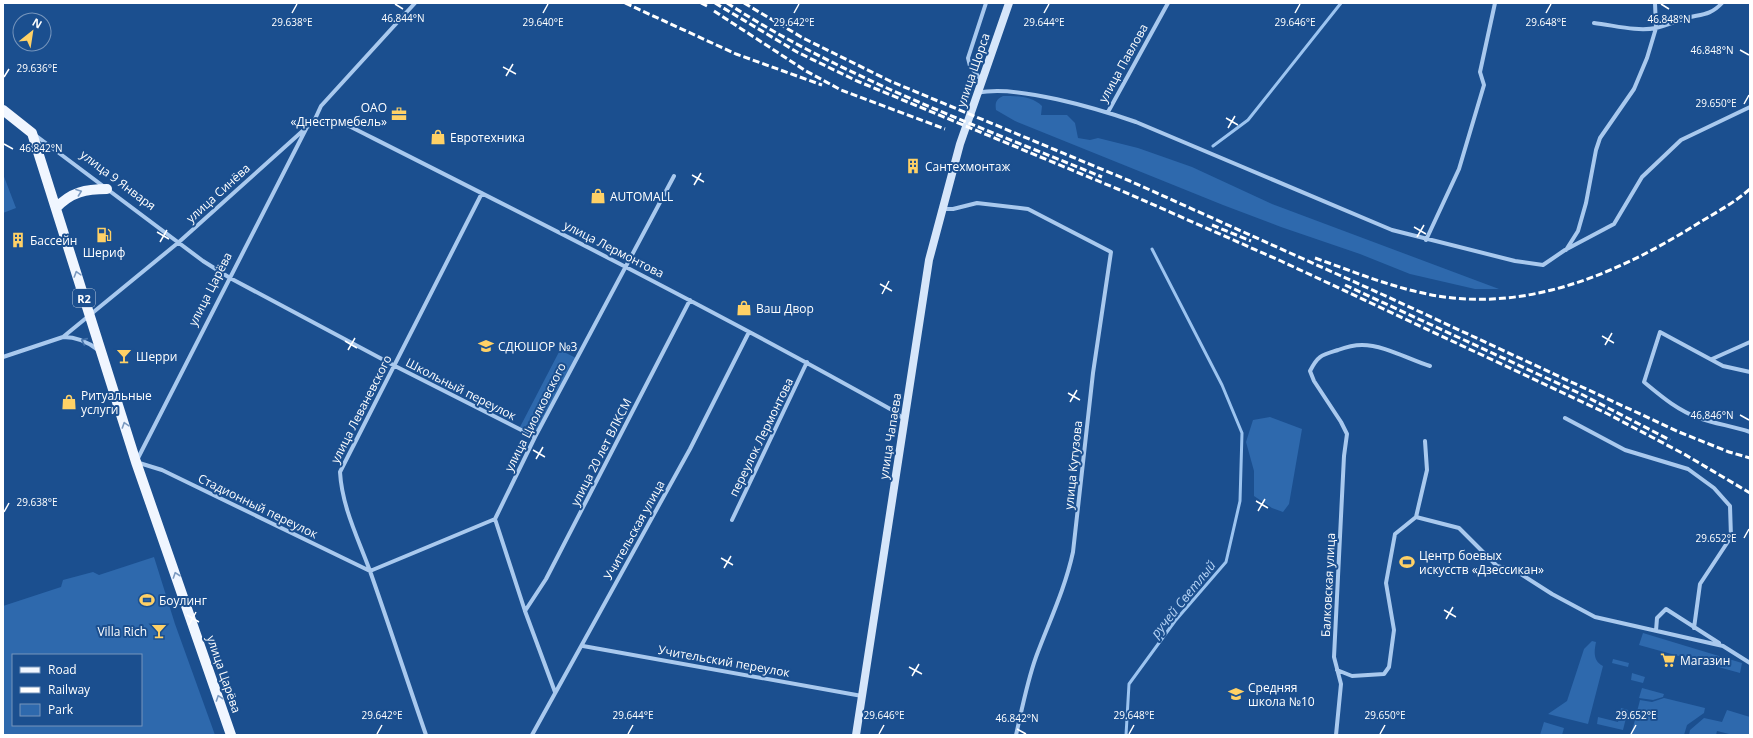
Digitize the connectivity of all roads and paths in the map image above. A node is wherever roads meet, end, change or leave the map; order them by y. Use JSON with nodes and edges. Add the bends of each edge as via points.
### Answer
{"nodes":[{"id":1,"x":415,"y":3,"type":"edge"},
{"id":2,"x":986,"y":3,"type":"edge"},
{"id":3,"x":1009,"y":3,"type":"edge"},
{"id":4,"x":1168,"y":3,"type":"edge"},
{"id":5,"x":1495,"y":3,"type":"edge"},
{"id":6,"x":1655,"y":3,"type":"edge"},
{"id":7,"x":1722,"y":3,"type":"edge"},
{"id":8,"x":1594,"y":23,"type":"dead end"},
{"id":9,"x":1656,"y":28,"type":"junction"},
{"id":10,"x":982,"y":81,"type":"junction"},
{"id":11,"x":978,"y":94,"type":"junction"},
{"id":12,"x":1750,"y":107,"type":"edge"},
{"id":13,"x":3,"y":110,"type":"edge"},
{"id":14,"x":1108,"y":112,"type":"junction"},
{"id":15,"x":307,"y":127,"type":"junction"},
{"id":16,"x":32,"y":133,"type":"junction"},
{"id":17,"x":960,"y":144,"type":"joint"},
{"id":18,"x":674,"y":176,"type":"dead end"},
{"id":19,"x":107,"y":189,"type":"junction"},
{"id":20,"x":482,"y":193,"type":"junction"},
{"id":21,"x":56,"y":208,"type":"junction"},
{"id":22,"x":941,"y":209,"type":"junction"},
{"id":23,"x":1426,"y":240,"type":"junction"},
{"id":24,"x":179,"y":242,"type":"junction"},
{"id":25,"x":1565,"y":250,"type":"junction"},
{"id":26,"x":626,"y":267,"type":"junction"},
{"id":27,"x":230,"y":278,"type":"junction"},
{"id":28,"x":690,"y":300,"type":"junction"},
{"id":29,"x":90,"y":314,"type":"junction"},
{"id":30,"x":749,"y":332,"type":"junction"},
{"id":31,"x":63,"y":337,"type":"junction"},
{"id":32,"x":1750,"y":342,"type":"edge"},
{"id":33,"x":102,"y":353,"type":"junction"},
{"id":34,"x":3,"y":357,"type":"edge"},
{"id":35,"x":1712,"y":359,"type":"junction"},
{"id":36,"x":807,"y":362,"type":"junction"},
{"id":37,"x":395,"y":366,"type":"junction"},
{"id":38,"x":1430,"y":366,"type":"dead end"},
{"id":39,"x":1750,"y":372,"type":"edge"},
{"id":40,"x":1565,"y":418,"type":"dead end"},
{"id":41,"x":904,"y":420,"type":"junction"},
{"id":42,"x":1750,"y":432,"type":"edge"},
{"id":43,"x":535,"y":437,"type":"junction"},
{"id":44,"x":1425,"y":441,"type":"dead end"},
{"id":45,"x":136,"y":462,"type":"junction"},
{"id":46,"x":1416,"y":517,"type":"junction"},
{"id":47,"x":496,"y":519,"type":"junction"},
{"id":48,"x":732,"y":520,"type":"dead end"},
{"id":49,"x":370,"y":571,"type":"junction"},
{"id":50,"x":525,"y":611,"type":"junction"},
{"id":51,"x":1694,"y":628,"type":"junction"},
{"id":52,"x":1656,"y":631,"type":"junction"},
{"id":53,"x":582,"y":646,"type":"junction"},
{"id":54,"x":1722,"y":646,"type":"junction"},
{"id":55,"x":1750,"y":663,"type":"edge"},
{"id":56,"x":1337,"y":670,"type":"junction"},
{"id":57,"x":555,"y":692,"type":"junction"},
{"id":58,"x":863,"y":696,"type":"junction"},
{"id":59,"x":232,"y":735,"type":"edge"},
{"id":60,"x":426,"y":735,"type":"edge"},
{"id":61,"x":532,"y":735,"type":"edge"},
{"id":62,"x":856,"y":735,"type":"edge"},
{"id":63,"x":1016,"y":735,"type":"edge"},
{"id":64,"x":1336,"y":735,"type":"edge"}],
"edges":[{"from":1,"to":15,"type":"street","name":"улица Синёва","via":[[321,106]]},
{"from":2,"to":10,"type":"street","via":[[968,58],[970,66]]},
{"from":3,"to":10,"type":"street","name":"улица Щорса"},
{"from":4,"to":14,"type":"street","name":"улица Павлова"},
{"from":5,"to":23,"type":"street","via":[[1480,72],[1484,85],[1459,169]]},
{"from":6,"to":9,"type":"street"},
{"from":7,"to":9,"type":"street","via":[[1707,14]]},
{"from":8,"to":9,"type":"street","via":[[1640,29]]},
{"from":9,"to":25,"type":"street","via":[[1634,89],[1600,138],[1578,231]]},
{"from":10,"to":11,"type":"street","name":"улица Щорса"},
{"from":11,"to":14,"type":"street","via":[[987,91],[1007,91]]},
{"from":11,"to":17,"type":"street","name":"улица Щорса"},
{"from":12,"to":25,"type":"street","via":[[1681,140],[1642,177],[1614,224]]},
{"from":13,"to":16,"type":"main road","name":"улица 9 Января"},
{"from":14,"to":23,"type":"street","via":[[1392,230]]},
{"from":15,"to":20,"type":"street","name":"улица Лермонтова","via":[[322,121],[338,121]]},
{"from":15,"to":24,"type":"street","name":"улица Синёва"},
{"from":15,"to":27,"type":"street","name":"улица Царёва"},
{"from":16,"to":19,"type":"street","name":"улица 9 Января"},
{"from":16,"to":21,"type":"main road","name":"улица Царёва","number":"R2"},
{"from":17,"to":22,"type":"street","name":"улица Чапаева"},
{"from":18,"to":26,"type":"street","name":"улица Циолковского"},
{"from":21,"to":19,"type":"main road","one_way":true,"via":[[78,191],[90,188]]},
{"from":19,"to":24,"type":"street","name":"улица 9 Января"},
{"from":20,"to":26,"type":"street","name":"улица Лермонтова"},
{"from":20,"to":37,"type":"street","name":"улица Леваневского"},
{"from":29,"to":21,"type":"main road","name":"улица Царёва","number":"R2","one_way":true},
{"from":22,"to":41,"type":"street","name":"улица Чапаева","via":[[929,260]]},
{"from":22,"to":63,"type":"street","name":"улица Кутузова","via":[[977,203],[1028,209],[1111,252],[1093,373],[1073,552],[1068,577],[1036,658]]},
{"from":23,"to":25,"type":"street","via":[[1544,266]]},
{"from":24,"to":27,"type":"street","name":"улица 9 Января"},
{"from":24,"to":29,"type":"street","name":"улица Синёва"},
{"from":26,"to":28,"type":"street","name":"улица Лермонтова"},
{"from":26,"to":43,"type":"street","name":"улица Циолковского"},
{"from":27,"to":37,"type":"street","name":"Школьный переулок"},
{"from":27,"to":45,"type":"street","name":"улица Царёва"},
{"from":28,"to":30,"type":"street","name":"улица Лермонтова"},
{"from":28,"to":50,"type":"street","name":"улица 20 лет ВЛКСМ","via":[[546,579]]},
{"from":29,"to":31,"type":"street","name":"улица Синёва"},
{"from":29,"to":33,"type":"main road","name":"улица Царёва","number":"R2"},
{"from":30,"to":36,"type":"street","name":"улица Лермонтова"},
{"from":30,"to":53,"type":"street","name":"Учительская улица","via":[[690,449]]},
{"from":33,"to":31,"type":"street","one_way":true,"via":[[84,340]]},
{"from":31,"to":34,"type":"street","name":"улица Синёва"},
{"from":32,"to":35,"type":"street"},
{"from":45,"to":33,"type":"main road","name":"улица Царёва","number":"R2","one_way":true},
{"from":35,"to":39,"type":"street","via":[[1724,366]]},
{"from":35,"to":42,"type":"street","via":[[1660,332],[1644,382],[1661,397],[1691,415]]},
{"from":36,"to":41,"type":"street","name":"улица Лермонтова","via":[[892,410]]},
{"from":36,"to":48,"type":"street","name":"переулок Лермонтова"},
{"from":37,"to":43,"type":"street","name":"Школьный переулок"},
{"from":37,"to":49,"type":"street","name":"улица Леваневского","via":[[340,472],[346,510]]},
{"from":38,"to":56,"type":"street","name":"Балковская улица","via":[[1385,350],[1362,345],[1323,354],[1316,359],[1310,371],[1347,434],[1334,649]]},
{"from":40,"to":51,"type":"street","via":[[1626,450],[1688,469],[1714,488],[1730,506],[1731,537],[1700,584]]},
{"from":41,"to":58,"type":"street","name":"улица Чапаева"},
{"from":43,"to":47,"type":"street","name":"улица Циолковского"},
{"from":44,"to":46,"type":"street","via":[[1427,470]]},
{"from":45,"to":49,"type":"street","name":"Стадионный переулок","via":[[162,470]]},
{"from":59,"to":45,"type":"main road","name":"улица Царёва","number":"R2","one_way":true},
{"from":46,"to":52,"type":"street","via":[[1459,528],[1497,566],[1516,571],[1595,617]]},
{"from":46,"to":56,"type":"street","via":[[1395,534],[1386,583],[1394,630],[1389,667],[1384,674],[1352,676]]},
{"from":47,"to":49,"type":"street"},
{"from":47,"to":50,"type":"street"},
{"from":49,"to":60,"type":"street","name":"улица Леваневского"},
{"from":50,"to":57,"type":"street"},
{"from":51,"to":52,"type":"street","via":[[1666,609],[1657,618]]},
{"from":51,"to":54,"type":"street"},
{"from":52,"to":54,"type":"street"},
{"from":53,"to":57,"type":"street","name":"Учительская улица"},
{"from":53,"to":58,"type":"street","name":"Учительский переулок"},
{"from":54,"to":55,"type":"street"},
{"from":56,"to":64,"type":"street","name":"Балковская улица","via":[[1341,684]]},
{"from":57,"to":61,"type":"street","name":"Учительская улица"},
{"from":58,"to":62,"type":"street","name":"улица Чапаева"}]}
